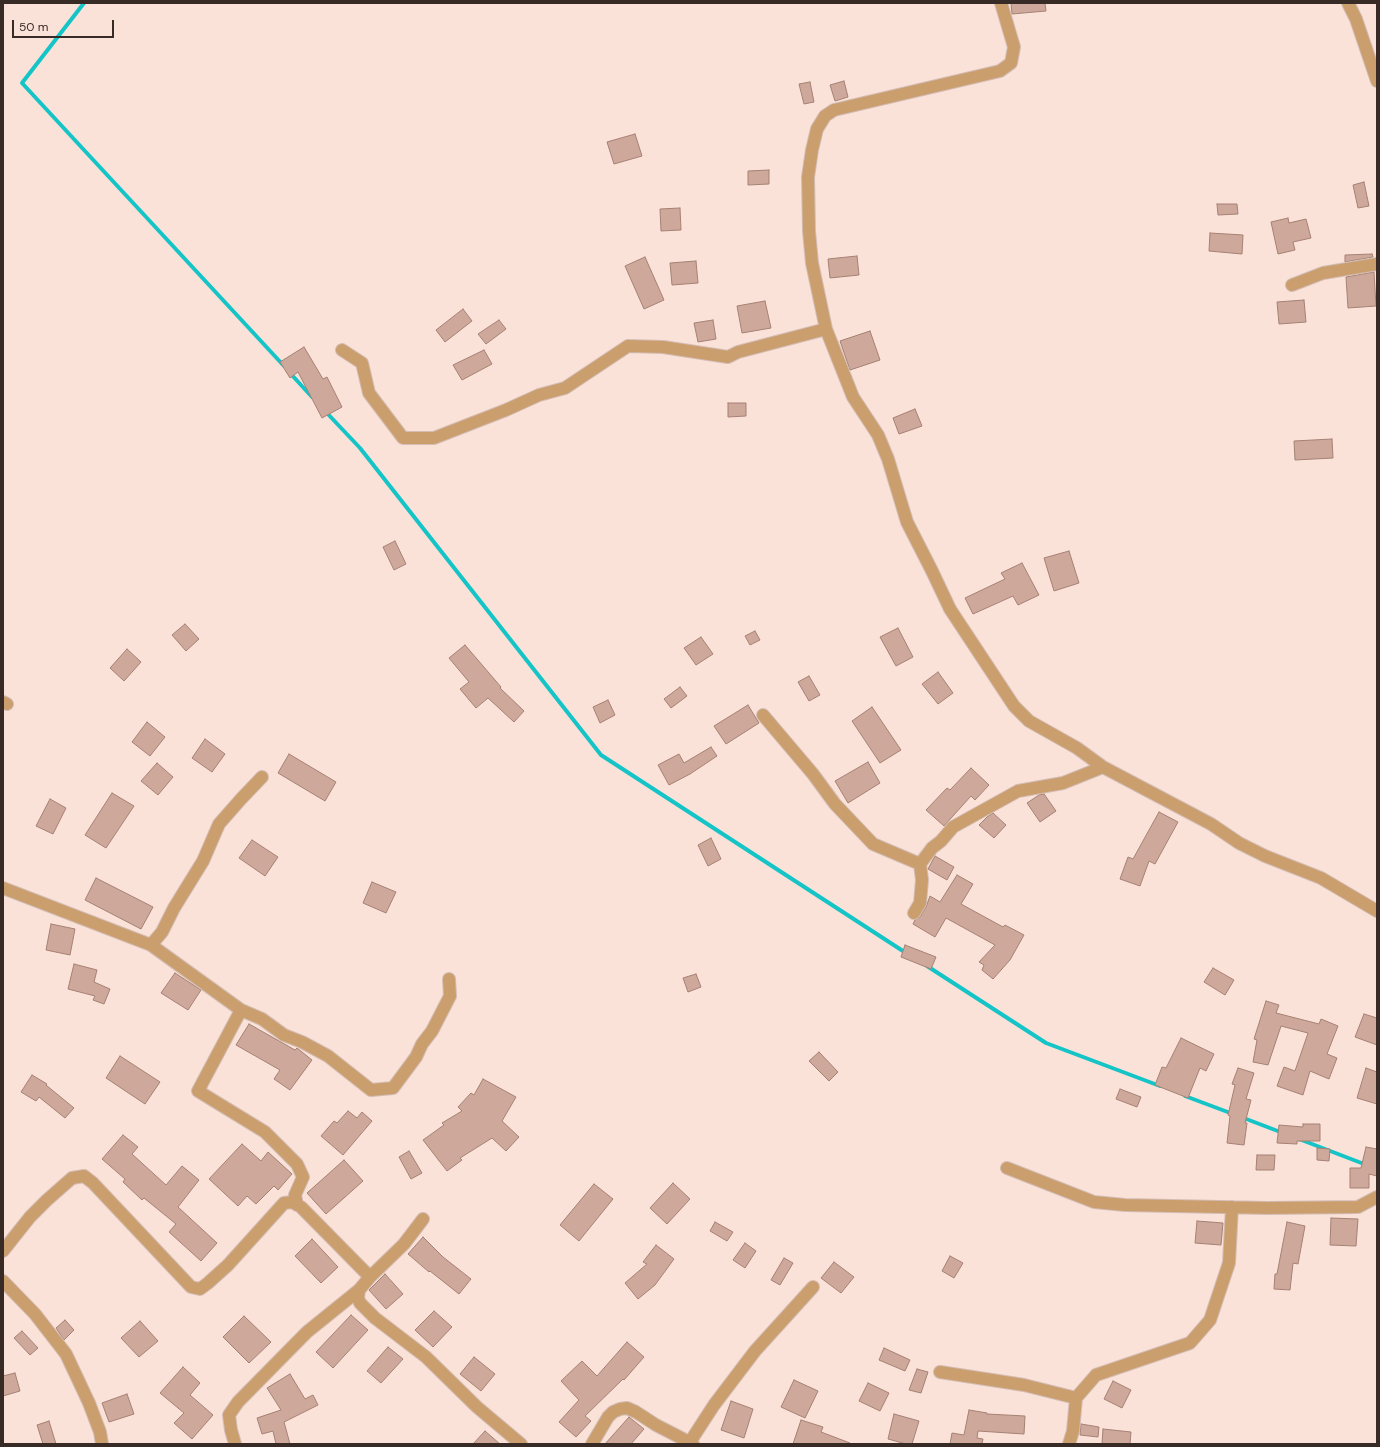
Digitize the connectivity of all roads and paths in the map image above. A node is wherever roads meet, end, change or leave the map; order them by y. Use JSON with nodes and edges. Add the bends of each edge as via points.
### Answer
{"nodes":[{"id":1,"x":1001,"y":3,"type":"edge"},
{"id":2,"x":1348,"y":3,"type":"edge"},
{"id":3,"x":1377,"y":82,"type":"edge"},
{"id":4,"x":1377,"y":264,"type":"edge"},
{"id":5,"x":1292,"y":285,"type":"dead end"},
{"id":6,"x":826,"y":328,"type":"junction"},
{"id":7,"x":342,"y":350,"type":"dead end"},
{"id":8,"x":763,"y":715,"type":"dead end"},
{"id":9,"x":1102,"y":767,"type":"junction"},
{"id":10,"x":262,"y":777,"type":"dead end"},
{"id":11,"x":920,"y":864,"type":"junction"},
{"id":12,"x":3,"y":888,"type":"edge"},
{"id":13,"x":1377,"y":911,"type":"edge"},
{"id":14,"x":914,"y":913,"type":"dead end"},
{"id":15,"x":151,"y":945,"type":"junction"},
{"id":16,"x":448,"y":979,"type":"dead end"},
{"id":17,"x":241,"y":1010,"type":"junction"},
{"id":18,"x":1007,"y":1168,"type":"dead end"},
{"id":19,"x":1377,"y":1197,"type":"edge"},
{"id":20,"x":297,"y":1205,"type":"junction"},
{"id":21,"x":1232,"y":1207,"type":"junction"},
{"id":22,"x":423,"y":1219,"type":"dead end"},
{"id":23,"x":3,"y":1251,"type":"edge"},
{"id":24,"x":370,"y":1277,"type":"junction"},
{"id":25,"x":3,"y":1280,"type":"edge"},
{"id":26,"x":813,"y":1287,"type":"dead end"},
{"id":27,"x":359,"y":1290,"type":"junction"},
{"id":28,"x":940,"y":1372,"type":"dead end"},
{"id":29,"x":1076,"y":1398,"type":"junction"},
{"id":30,"x":692,"y":1443,"type":"edge"},
{"id":31,"x":102,"y":1444,"type":"edge"},
{"id":32,"x":235,"y":1444,"type":"edge"},
{"id":33,"x":521,"y":1444,"type":"edge"},
{"id":34,"x":592,"y":1444,"type":"edge"},
{"id":35,"x":1069,"y":1444,"type":"edge"}],
"edges":[{"from":1,"to":6,"type":"street","via":[[1014,47],[1011,63],[1000,71],[834,110],[825,116],[816,129],[808,177],[809,231],[812,263]]},
{"from":2,"to":3,"type":"street"},
{"from":4,"to":5,"type":"street","via":[[1323,273]]},
{"from":6,"to":7,"type":"street","via":[[728,356],[663,347],[628,346],[565,388],[539,395],[434,438],[403,438],[369,393],[362,363]]},
{"from":6,"to":9,"type":"street","via":[[853,397],[878,436],[888,458],[907,522],[950,609],[1014,706],[1029,721],[1077,748]]},
{"from":8,"to":11,"type":"street","via":[[813,774],[834,804],[873,844]]},
{"from":9,"to":11,"type":"street","via":[[1063,782],[1018,791],[953,827]]},
{"from":9,"to":13,"type":"street","via":[[1211,824],[1239,844],[1321,878]]},
{"from":10,"to":15,"type":"street","via":[[219,824],[200,867],[162,932]]},
{"from":11,"to":14,"type":"street","via":[[920,903]]},
{"from":12,"to":15,"type":"street"},
{"from":15,"to":17,"type":"street"},
{"from":16,"to":17,"type":"street","via":[[450,996],[416,1057],[393,1088],[371,1090],[328,1056],[284,1035]]},
{"from":17,"to":20,"type":"street","via":[[198,1091],[265,1132],[296,1164],[303,1177],[295,1196]]},
{"from":18,"to":21,"type":"street","via":[[1094,1202]]},
{"from":19,"to":21,"type":"street","via":[[1358,1207]]},
{"from":20,"to":23,"type":"street","via":[[292,1202],[284,1203],[228,1265],[200,1289],[191,1287],[84,1176],[72,1178],[47,1200]]},
{"from":20,"to":24,"type":"street"},
{"from":21,"to":29,"type":"street","via":[[1229,1263],[1210,1320],[1190,1343],[1096,1375]]},
{"from":22,"to":24,"type":"street","via":[[404,1244]]},
{"from":24,"to":27,"type":"street"},
{"from":25,"to":31,"type":"street","via":[[35,1314],[66,1354],[89,1403]]},
{"from":26,"to":30,"type":"street","via":[[756,1351],[714,1405]]},
{"from":27,"to":32,"type":"street","via":[[307,1332],[238,1402],[229,1415],[230,1430]]},
{"from":27,"to":33,"type":"street","via":[[358,1298],[366,1311],[426,1358],[477,1407]]},
{"from":28,"to":29,"type":"street","via":[[1024,1385]]},
{"from":29,"to":35,"type":"street"},
{"from":30,"to":34,"type":"street","via":[[627,1408],[613,1412],[608,1417]]}]}
